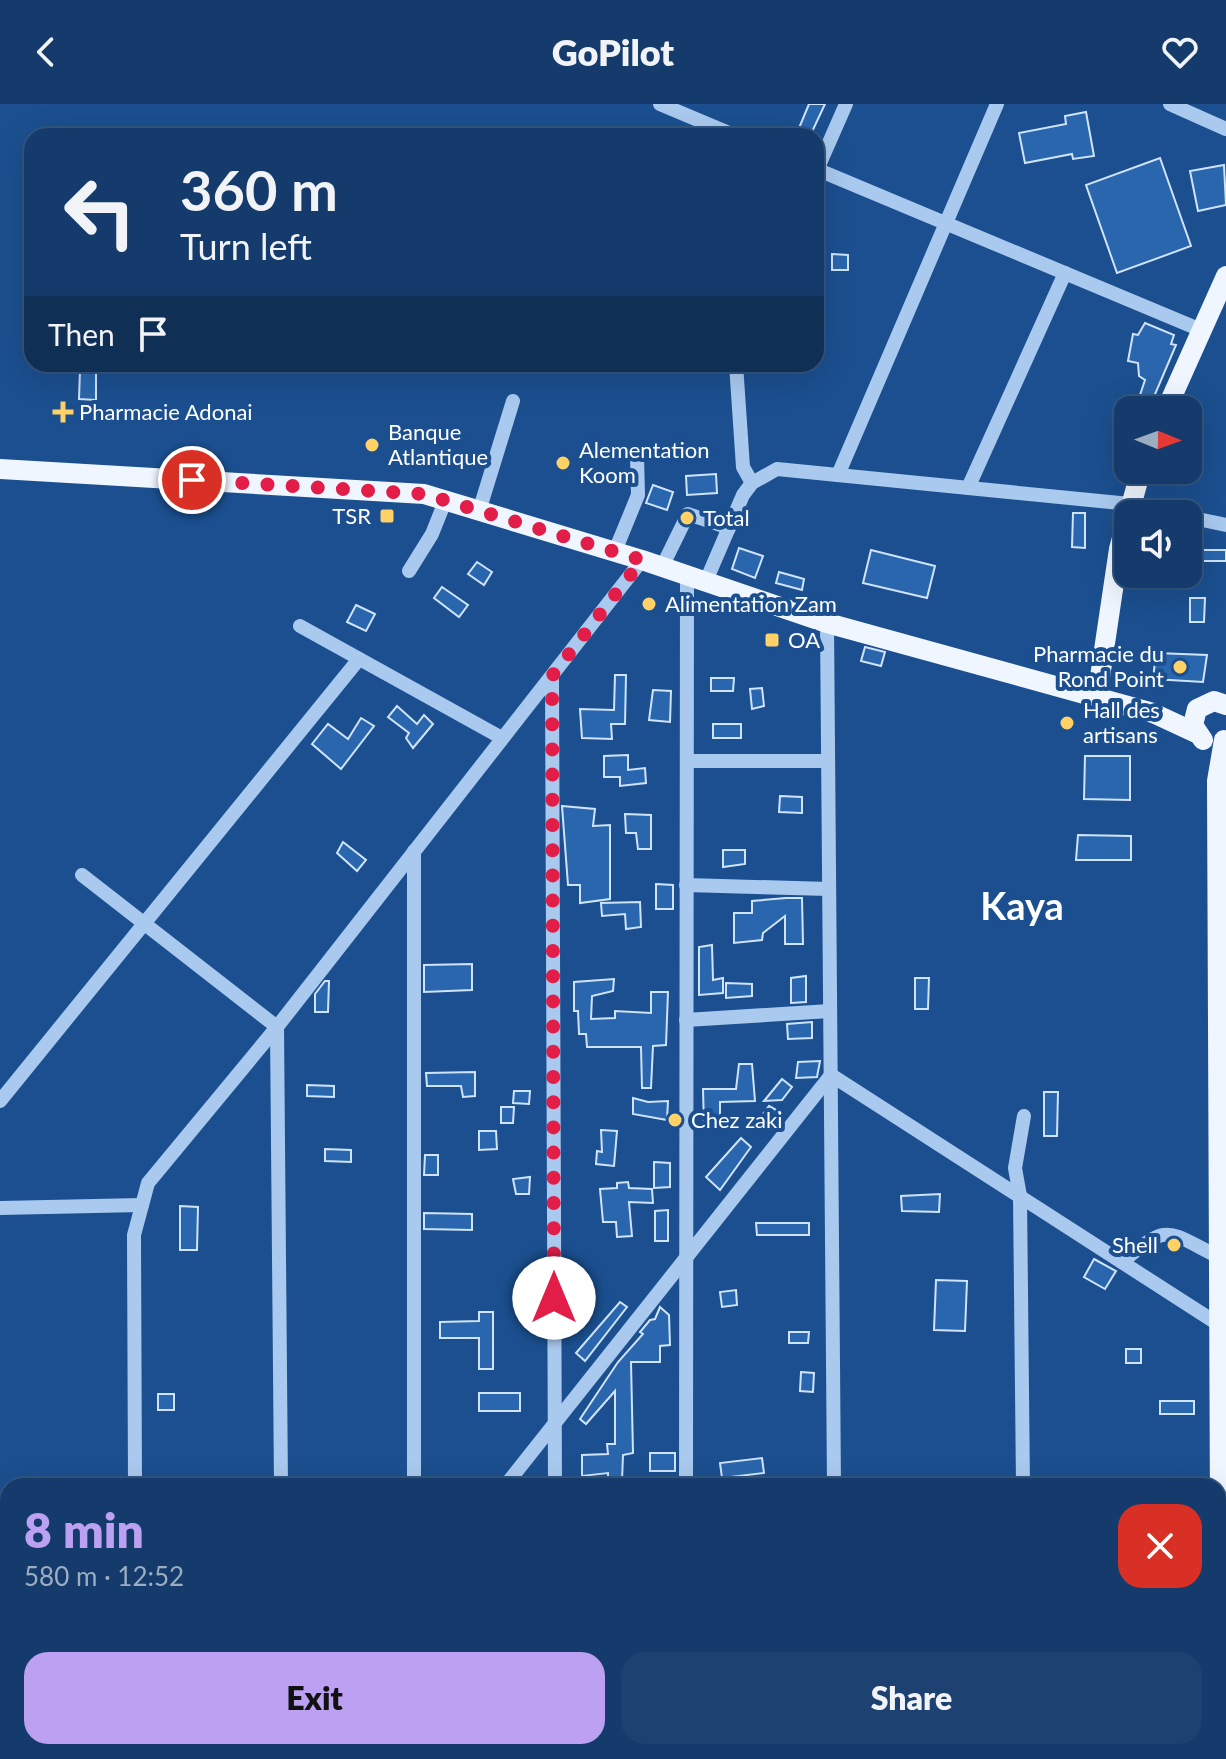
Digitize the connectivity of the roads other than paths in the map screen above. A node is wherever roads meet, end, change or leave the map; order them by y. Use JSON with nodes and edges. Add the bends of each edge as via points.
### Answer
{"nodes":[{"id":1,"x":660,"y":104,"type":"edge"},
{"id":2,"x":846,"y":104,"type":"edge"},
{"id":3,"x":997,"y":104,"type":"edge"},
{"id":4,"x":1170,"y":104,"type":"edge"},
{"id":5,"x":717,"y":128,"type":"edge"},
{"id":6,"x":1226,"y":129,"type":"edge"},
{"id":7,"x":824,"y":152,"type":"edge"},
{"id":8,"x":824,"y":173,"type":"edge"},
{"id":9,"x":944,"y":223,"type":"junction"},
{"id":10,"x":1065,"y":273,"type":"junction"},
{"id":11,"x":1226,"y":276,"type":"edge"},
{"id":12,"x":1201,"y":330,"type":"junction"},
{"id":13,"x":737,"y":372,"type":"edge"},
{"id":14,"x":1172,"y":396,"type":"edge"},
{"id":15,"x":513,"y":401,"type":"dead end"},
{"id":16,"x":637,"y":456,"type":"dead end"},
{"id":17,"x":0,"y":469,"type":"edge"},
{"id":18,"x":838,"y":475,"type":"junction"},
{"id":19,"x":752,"y":483,"type":"junction"},
{"id":20,"x":968,"y":488,"type":"junction"},
{"id":21,"x":446,"y":499,"type":"junction"},
{"id":22,"x":1114,"y":502,"type":"edge"},
{"id":23,"x":480,"y":508,"type":"junction"},
{"id":24,"x":1202,"y":520,"type":"edge"},
{"id":25,"x":1226,"y":525,"type":"edge"},
{"id":26,"x":729,"y":528,"type":"junction"},
{"id":27,"x":615,"y":551,"type":"junction"},
{"id":28,"x":642,"y":560,"type":"junction"},
{"id":29,"x":662,"y":567,"type":"junction"},
{"id":30,"x":409,"y":571,"type":"dead end"},
{"id":31,"x":697,"y":578,"type":"junction"},
{"id":32,"x":1114,"y":579,"type":"edge"},
{"id":33,"x":827,"y":623,"type":"junction"},
{"id":34,"x":300,"y":626,"type":"dead end"},
{"id":35,"x":359,"y":659,"type":"junction"},
{"id":36,"x":552,"y":676,"type":"junction"},
{"id":37,"x":1097,"y":697,"type":"junction"},
{"id":38,"x":1226,"y":705,"type":"edge"},
{"id":39,"x":1197,"y":709,"type":"junction"},
{"id":40,"x":1153,"y":713,"type":"junction"},
{"id":41,"x":502,"y":738,"type":"junction"},
{"id":42,"x":1213,"y":738,"type":"edge"},
{"id":43,"x":687,"y":761,"type":"junction"},
{"id":44,"x":828,"y":761,"type":"junction"},
{"id":45,"x":414,"y":851,"type":"junction"},
{"id":46,"x":82,"y":875,"type":"dead end"},
{"id":47,"x":686,"y":885,"type":"junction"},
{"id":48,"x":829,"y":889,"type":"junction"},
{"id":49,"x":142,"y":922,"type":"junction"},
{"id":50,"x":830,"y":1011,"type":"junction"},
{"id":51,"x":686,"y":1020,"type":"junction"},
{"id":52,"x":277,"y":1027,"type":"junction"},
{"id":53,"x":831,"y":1075,"type":"junction"},
{"id":54,"x":0,"y":1101,"type":"edge"},
{"id":55,"x":1221,"y":1108,"type":"edge"},
{"id":56,"x":1024,"y":1116,"type":"dead end"},
{"id":57,"x":1020,"y":1196,"type":"junction"},
{"id":58,"x":142,"y":1205,"type":"junction"},
{"id":59,"x":0,"y":1208,"type":"edge"},
{"id":60,"x":1217,"y":1256,"type":"junction"},
{"id":61,"x":686,"y":1257,"type":"junction"},
{"id":62,"x":1122,"y":1262,"type":"junction"},
{"id":63,"x":1222,"y":1323,"type":"edge"},
{"id":64,"x":1222,"y":1389,"type":"edge"},
{"id":65,"x":554,"y":1423,"type":"junction"},
{"id":66,"x":135,"y":1478,"type":"edge"},
{"id":67,"x":281,"y":1478,"type":"edge"},
{"id":68,"x":414,"y":1478,"type":"edge"},
{"id":69,"x":511,"y":1478,"type":"edge"},
{"id":70,"x":555,"y":1478,"type":"edge"},
{"id":71,"x":686,"y":1478,"type":"edge"},
{"id":72,"x":834,"y":1478,"type":"edge"},
{"id":73,"x":1023,"y":1478,"type":"edge"},
{"id":74,"x":1223,"y":1478,"type":"edge"}],
"edges":[{"from":1,"to":5,"type":"street"},
{"from":2,"to":7,"type":"street"},
{"from":3,"to":9,"type":"street"},
{"from":4,"to":6,"type":"street"},
{"from":8,"to":9,"type":"street"},
{"from":9,"to":10,"type":"street"},
{"from":9,"to":18,"type":"street"},
{"from":10,"to":12,"type":"street"},
{"from":10,"to":20,"type":"street"},
{"from":11,"to":12,"type":"main road"},
{"from":12,"to":14,"type":"main road"},
{"from":13,"to":19,"type":"street","via":[[743,467]]},
{"from":15,"to":23,"type":"street"},
{"from":16,"to":27,"type":"street","via":[[638,495]]},
{"from":17,"to":21,"type":"main road"},
{"from":18,"to":19,"type":"street","via":[[777,469]]},
{"from":18,"to":20,"type":"street"},
{"from":19,"to":26,"type":"street"},
{"from":20,"to":22,"type":"street"},
{"from":21,"to":23,"type":"main road"},
{"from":21,"to":30,"type":"street"},
{"from":23,"to":27,"type":"main road"},
{"from":24,"to":25,"type":"street"},
{"from":26,"to":29,"type":"street","via":[[688,514]]},
{"from":26,"to":31,"type":"street"},
{"from":27,"to":28,"type":"main road"},
{"from":28,"to":29,"type":"main road"},
{"from":28,"to":36,"type":"street"},
{"from":29,"to":31,"type":"main road"},
{"from":31,"to":33,"type":"main road"},
{"from":31,"to":43,"type":"street"},
{"from":32,"to":37,"type":"main road"},
{"from":33,"to":37,"type":"main road"},
{"from":33,"to":44,"type":"street"},
{"from":34,"to":35,"type":"street"},
{"from":35,"to":41,"type":"street"},
{"from":35,"to":49,"type":"street"},
{"from":36,"to":41,"type":"street"},
{"from":36,"to":65,"type":"street"},
{"from":37,"to":40,"type":"main road"},
{"from":38,"to":39,"type":"main road","via":[[1214,701]]},
{"from":39,"to":40,"type":"main road"},
{"from":39,"to":42,"type":"main road","via":[[1193,717]]},
{"from":40,"to":42,"type":"main road"},
{"from":41,"to":45,"type":"street"},
{"from":42,"to":55,"type":"main road"},
{"from":43,"to":44,"type":"street"},
{"from":43,"to":47,"type":"street"},
{"from":44,"to":48,"type":"street"},
{"from":45,"to":52,"type":"street"},
{"from":45,"to":68,"type":"street"},
{"from":46,"to":49,"type":"street"},
{"from":47,"to":48,"type":"street"},
{"from":47,"to":51,"type":"street"},
{"from":48,"to":50,"type":"street"},
{"from":49,"to":52,"type":"street"},
{"from":49,"to":54,"type":"street"},
{"from":50,"to":51,"type":"street"},
{"from":50,"to":53,"type":"street"},
{"from":51,"to":61,"type":"street"},
{"from":52,"to":58,"type":"street","via":[[148,1183]]},
{"from":52,"to":67,"type":"street"},
{"from":53,"to":57,"type":"street"},
{"from":53,"to":61,"type":"street"},
{"from":53,"to":72,"type":"street"},
{"from":55,"to":60,"type":"main road"},
{"from":56,"to":57,"type":"street","via":[[1015,1168]]},
{"from":57,"to":62,"type":"street"},
{"from":57,"to":73,"type":"street"},
{"from":58,"to":59,"type":"street"},
{"from":58,"to":66,"type":"street","via":[[134,1235]]},
{"from":60,"to":62,"type":"street","via":[[1169,1232],[1154,1234]]},
{"from":60,"to":63,"type":"main road"},
{"from":61,"to":65,"type":"street"},
{"from":61,"to":71,"type":"street"},
{"from":62,"to":63,"type":"street"},
{"from":63,"to":64,"type":"main road"},
{"from":64,"to":74,"type":"main road"},
{"from":65,"to":69,"type":"street"},
{"from":65,"to":70,"type":"street"}]}
